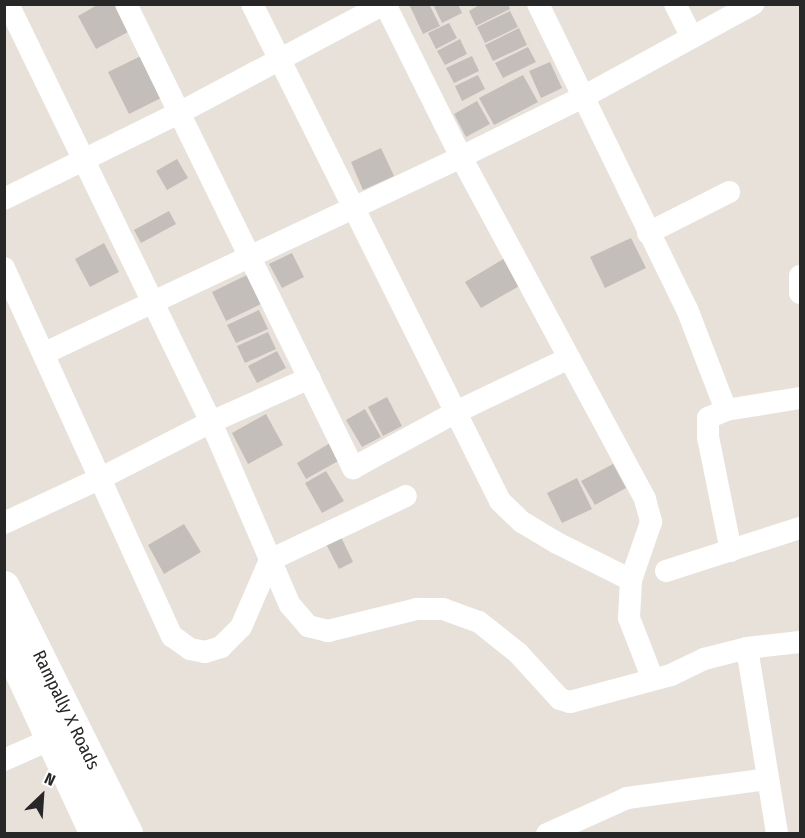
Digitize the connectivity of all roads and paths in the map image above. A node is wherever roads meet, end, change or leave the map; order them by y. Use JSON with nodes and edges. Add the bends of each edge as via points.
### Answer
{"nodes":[{"id":1,"x":8,"y":4,"type":"edge"},
{"id":2,"x":126,"y":4,"type":"edge"},
{"id":3,"x":252,"y":4,"type":"edge"},
{"id":4,"x":385,"y":4,"type":"edge"},
{"id":5,"x":538,"y":4,"type":"edge"},
{"id":6,"x":675,"y":4,"type":"edge"},
{"id":7,"x":753,"y":4,"type":"edge"},
{"id":8,"x":692,"y":37,"type":"junction"},
{"id":9,"x":14,"y":39,"type":"edge"},
{"id":10,"x":281,"y":60,"type":"junction"},
{"id":11,"x":585,"y":96,"type":"junction"},
{"id":12,"x":179,"y":113,"type":"junction"},
{"id":13,"x":461,"y":157,"type":"junction"},
{"id":14,"x":84,"y":159,"type":"junction"},
{"id":15,"x":729,"y":192,"type":"dead end"},
{"id":16,"x":4,"y":199,"type":"edge"},
{"id":17,"x":355,"y":208,"type":"junction"},
{"id":18,"x":648,"y":233,"type":"junction"},
{"id":19,"x":252,"y":258,"type":"junction"},
{"id":20,"x":4,"y":268,"type":"edge"},
{"id":21,"x":801,"y":276,"type":"edge"},
{"id":22,"x":801,"y":293,"type":"edge"},
{"id":23,"x":152,"y":302,"type":"junction"},
{"id":24,"x":45,"y":354,"type":"junction"},
{"id":25,"x":569,"y":358,"type":"junction"},
{"id":26,"x":309,"y":378,"type":"junction"},
{"id":27,"x":801,"y":398,"type":"edge"},
{"id":28,"x":726,"y":410,"type":"junction"},
{"id":29,"x":456,"y":412,"type":"junction"},
{"id":30,"x":211,"y":422,"type":"junction"},
{"id":31,"x":101,"y":478,"type":"junction"},
{"id":32,"x":406,"y":496,"type":"dead end"},
{"id":33,"x":4,"y":523,"type":"edge"},
{"id":34,"x":801,"y":528,"type":"edge"},
{"id":35,"x":731,"y":550,"type":"junction"},
{"id":36,"x":270,"y":560,"type":"junction"},
{"id":37,"x":666,"y":571,"type":"dead end"},
{"id":38,"x":631,"y":580,"type":"junction"},
{"id":39,"x":4,"y":586,"type":"edge"},
{"id":40,"x":4,"y":636,"type":"edge"},
{"id":41,"x":801,"y":642,"type":"edge"},
{"id":42,"x":747,"y":648,"type":"junction"},
{"id":43,"x":653,"y":680,"type":"junction"},
{"id":44,"x":51,"y":739,"type":"junction"},
{"id":45,"x":4,"y":760,"type":"edge"},
{"id":46,"x":768,"y":779,"type":"junction"},
{"id":47,"x":96,"y":834,"type":"edge"},
{"id":48,"x":127,"y":834,"type":"edge"},
{"id":49,"x":547,"y":834,"type":"edge"},
{"id":50,"x":777,"y":834,"type":"edge"}],
"edges":[{"from":1,"to":9,"type":"street"},
{"from":2,"to":12,"type":"street"},
{"from":3,"to":10,"type":"street"},
{"from":4,"to":10,"type":"street"},
{"from":4,"to":13,"type":"street"},
{"from":5,"to":11,"type":"street"},
{"from":6,"to":8,"type":"street"},
{"from":7,"to":8,"type":"street"},
{"from":8,"to":11,"type":"street"},
{"from":9,"to":14,"type":"street"},
{"from":10,"to":12,"type":"street"},
{"from":10,"to":17,"type":"street"},
{"from":11,"to":13,"type":"street"},
{"from":11,"to":18,"type":"street"},
{"from":12,"to":14,"type":"street"},
{"from":12,"to":19,"type":"street"},
{"from":13,"to":17,"type":"street"},
{"from":13,"to":25,"type":"street"},
{"from":14,"to":16,"type":"street"},
{"from":14,"to":23,"type":"street"},
{"from":15,"to":18,"type":"street"},
{"from":17,"to":19,"type":"street"},
{"from":17,"to":29,"type":"street"},
{"from":18,"to":28,"type":"street","via":[[687,309]]},
{"from":19,"to":23,"type":"street"},
{"from":19,"to":26,"type":"street"},
{"from":20,"to":24,"type":"street"},
{"from":21,"to":22,"type":"street"},
{"from":23,"to":24,"type":"street"},
{"from":23,"to":30,"type":"street"},
{"from":24,"to":31,"type":"street"},
{"from":25,"to":29,"type":"street"},
{"from":25,"to":38,"type":"street","via":[[645,499],[651,522]]},
{"from":26,"to":29,"type":"street","via":[[353,468]]},
{"from":26,"to":30,"type":"street"},
{"from":27,"to":28,"type":"street"},
{"from":28,"to":35,"type":"street","via":[[711,415],[707,423]]},
{"from":29,"to":38,"type":"street","via":[[500,501],[522,522]]},
{"from":30,"to":31,"type":"street"},
{"from":30,"to":36,"type":"street"},
{"from":31,"to":33,"type":"street"},
{"from":31,"to":36,"type":"street","via":[[172,636],[190,649],[206,652],[220,647],[241,627]]},
{"from":32,"to":36,"type":"street"},
{"from":34,"to":35,"type":"street"},
{"from":35,"to":37,"type":"street"},
{"from":36,"to":43,"type":"street","via":[[290,605],[309,626],[328,631],[417,609],[443,609],[479,622],[518,653],[560,699],[577,701]]},
{"from":38,"to":43,"type":"street","via":[[629,618]]},
{"from":39,"to":48,"type":"main road","name":"Rampally X Roads"},
{"from":40,"to":44,"type":"main road"},
{"from":41,"to":42,"type":"street"},
{"from":42,"to":43,"type":"street","via":[[704,659]]},
{"from":42,"to":46,"type":"street"},
{"from":44,"to":45,"type":"street"},
{"from":44,"to":47,"type":"main road"},
{"from":46,"to":49,"type":"street","via":[[627,798]]},
{"from":46,"to":50,"type":"street"}]}
